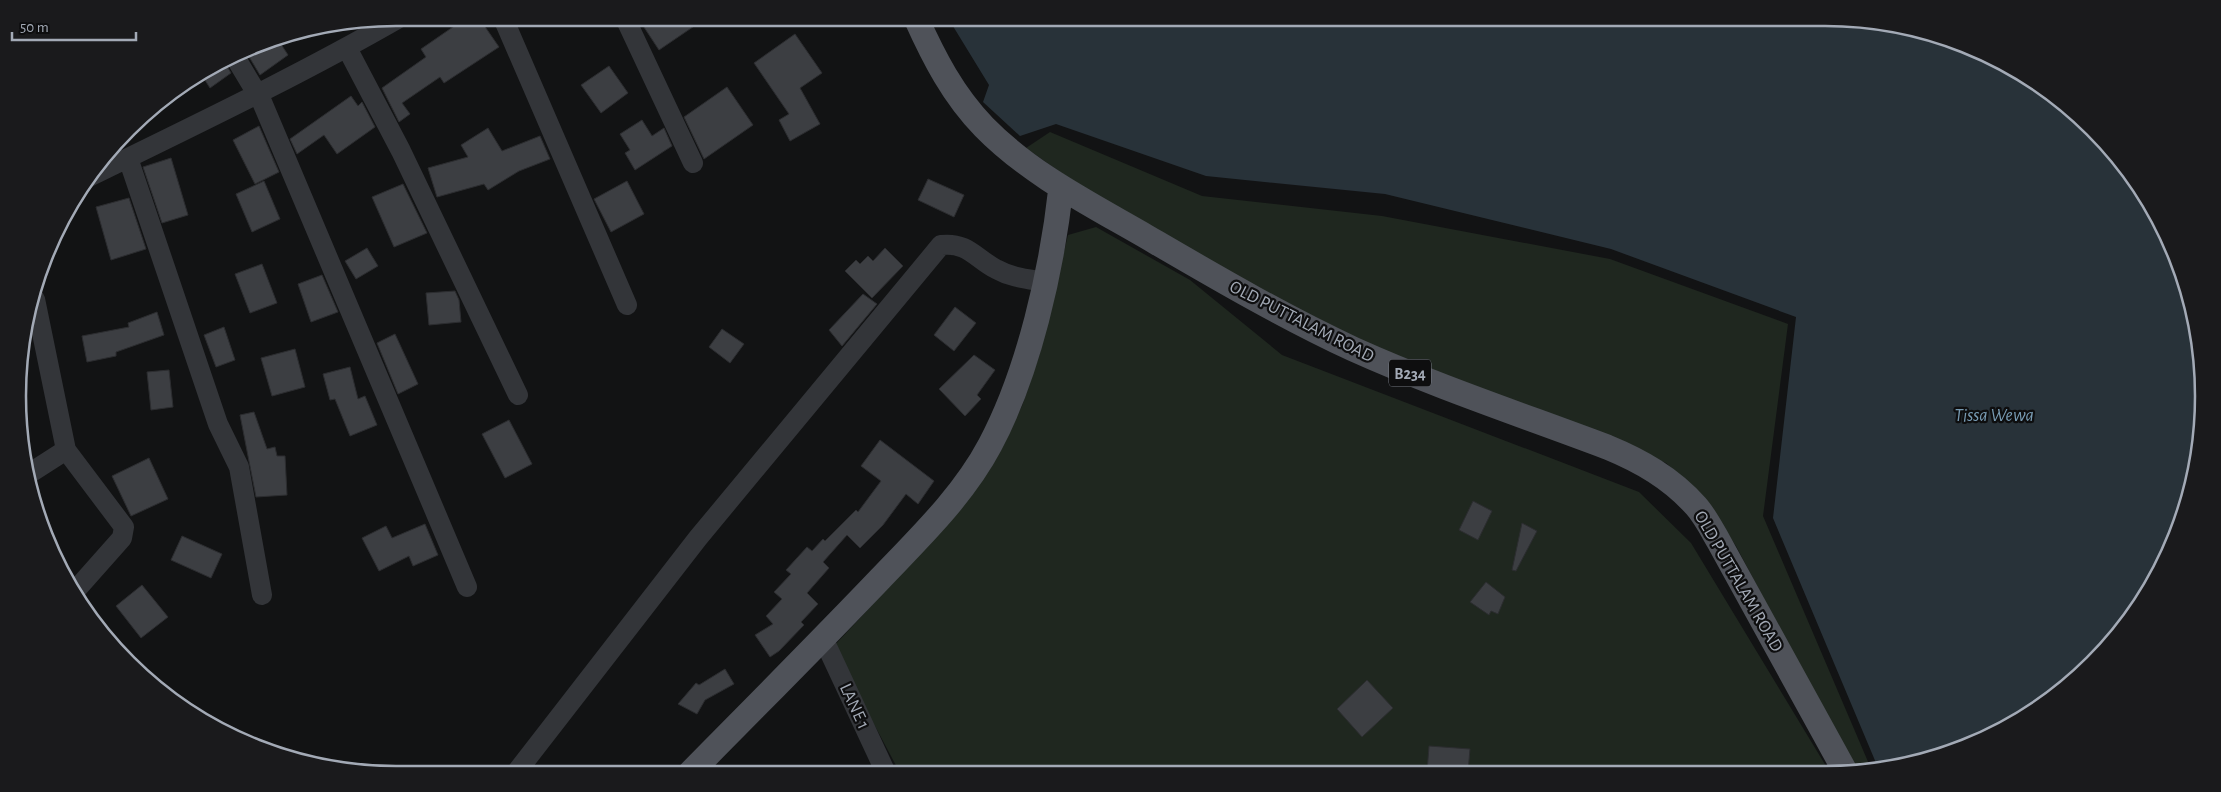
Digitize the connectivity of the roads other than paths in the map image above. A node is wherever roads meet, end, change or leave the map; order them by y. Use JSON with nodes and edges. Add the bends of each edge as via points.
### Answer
{"nodes":[{"id":1,"x":384,"y":26,"type":"edge"},
{"id":2,"x":506,"y":26,"type":"edge"},
{"id":3,"x":629,"y":26,"type":"edge"},
{"id":4,"x":920,"y":26,"type":"edge"},
{"id":5,"x":347,"y":48,"type":"junction"},
{"id":6,"x":238,"y":61,"type":"edge"},
{"id":7,"x":257,"y":95,"type":"junction"},
{"id":8,"x":128,"y":158,"type":"junction"},
{"id":9,"x":692,"y":163,"type":"dead end"},
{"id":10,"x":104,"y":170,"type":"edge"},
{"id":11,"x":1061,"y":187,"type":"junction"},
{"id":12,"x":1045,"y":282,"type":"junction"},
{"id":13,"x":627,"y":305,"type":"dead end"},
{"id":14,"x":37,"y":308,"type":"edge"},
{"id":15,"x":518,"y":394,"type":"dead end"},
{"id":16,"x":66,"y":450,"type":"junction"},
{"id":17,"x":34,"y":471,"type":"edge"},
{"id":18,"x":79,"y":586,"type":"edge"},
{"id":19,"x":467,"y":587,"type":"dead end"},
{"id":20,"x":262,"y":595,"type":"dead end"},
{"id":21,"x":823,"y":638,"type":"junction"},
{"id":22,"x":1842,"y":765,"type":"edge"},
{"id":23,"x":521,"y":766,"type":"edge"},
{"id":24,"x":698,"y":766,"type":"edge"},
{"id":25,"x":883,"y":766,"type":"edge"}],
"edges":[{"from":1,"to":5,"type":"street"},
{"from":2,"to":13,"type":"street"},
{"from":3,"to":9,"type":"street"},
{"from":4,"to":11,"type":"main road","name":"OLD PUTTALAM ROAD","number":"B234","via":[[944,76],[969,109],[1008,149]]},
{"from":5,"to":7,"type":"street"},
{"from":5,"to":15,"type":"street","via":[[401,151]]},
{"from":6,"to":7,"type":"street"},
{"from":7,"to":8,"type":"street"},
{"from":7,"to":19,"type":"street"},
{"from":8,"to":10,"type":"street"},
{"from":8,"to":20,"type":"street","via":[[218,424],[238,467]]},
{"from":11,"to":12,"type":"main road"},
{"from":11,"to":22,"type":"main road","name":"OLD PUTTALAM ROAD","number":"B234","via":[[1313,330],[1389,365],[1607,447],[1659,472],[1698,507]]},
{"from":12,"to":21,"type":"main road","via":[[1016,384],[982,460],[939,516]]},
{"from":12,"to":23,"type":"street","via":[[1013,277],[955,244],[941,245],[698,538]]},
{"from":14,"to":16,"type":"street"},
{"from":16,"to":17,"type":"street"},
{"from":16,"to":18,"type":"street","via":[[124,527],[122,538]]},
{"from":21,"to":24,"type":"main road"},
{"from":21,"to":25,"type":"street","name":"LANE 1"}]}
